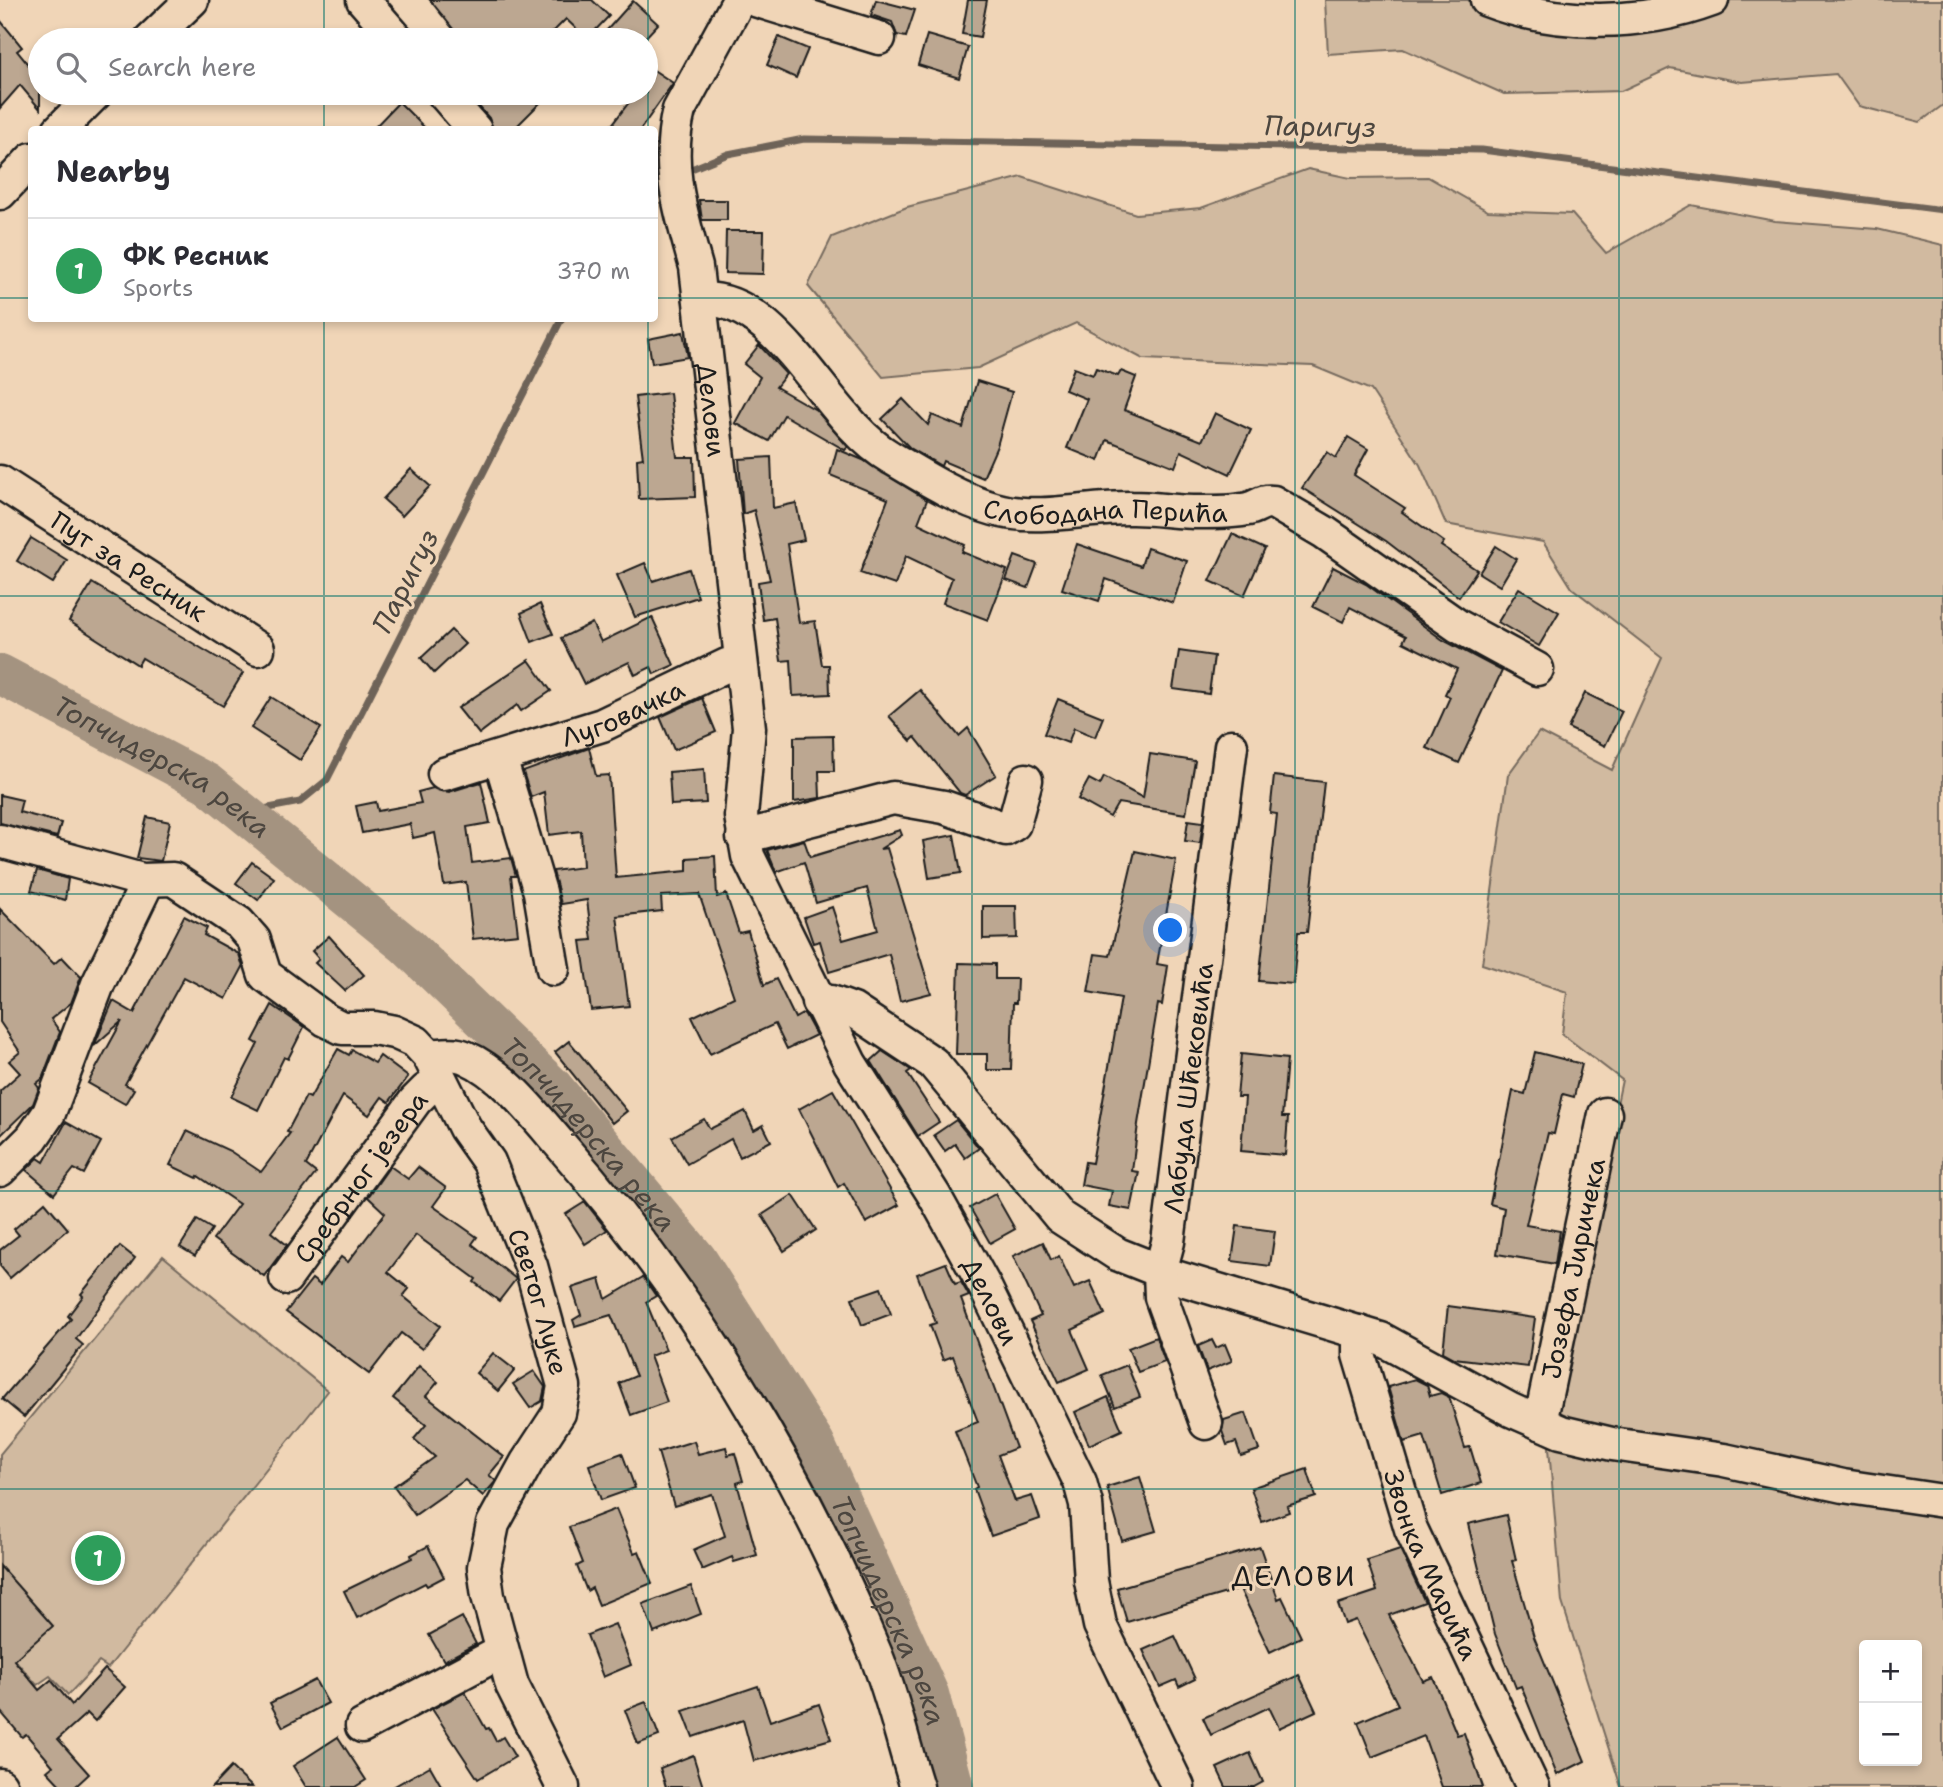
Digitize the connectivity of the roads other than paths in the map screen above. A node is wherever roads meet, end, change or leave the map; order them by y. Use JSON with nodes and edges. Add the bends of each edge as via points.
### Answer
{"nodes":[{"id":1,"x":192,"y":0,"type":"edge"},
{"id":2,"x":363,"y":0,"type":"edge"},
{"id":3,"x":739,"y":0,"type":"edge"},
{"id":4,"x":755,"y":0,"type":"edge"},
{"id":5,"x":1487,"y":0,"type":"edge"},
{"id":6,"x":1712,"y":0,"type":"edge"},
{"id":7,"x":163,"y":28,"type":"edge"},
{"id":8,"x":388,"y":28,"type":"edge"},
{"id":9,"x":879,"y":38,"type":"dead end"},
{"id":10,"x":84,"y":105,"type":"edge"},
{"id":11,"x":453,"y":105,"type":"edge"},
{"id":12,"x":63,"y":126,"type":"edge"},
{"id":13,"x":472,"y":126,"type":"edge"},
{"id":14,"x":28,"y":163,"type":"edge"},
{"id":15,"x":0,"y":193,"type":"edge"},
{"id":16,"x":700,"y":299,"type":"junction"},
{"id":17,"x":0,"y":482,"type":"edge"},
{"id":18,"x":258,"y":649,"type":"dead end"},
{"id":19,"x":741,"y":662,"type":"junction"},
{"id":20,"x":1537,"y":669,"type":"dead end"},
{"id":21,"x":1231,"y":746,"type":"dead end"},
{"id":22,"x":500,"y":758,"type":"junction"},
{"id":23,"x":443,"y":774,"type":"dead end"},
{"id":24,"x":1026,"y":780,"type":"dead end"},
{"id":25,"x":743,"y":837,"type":"junction"},
{"id":26,"x":0,"y":841,"type":"edge"},
{"id":27,"x":148,"y":881,"type":"junction"},
{"id":28,"x":552,"y":969,"type":"dead end"},
{"id":29,"x":818,"y":1002,"type":"junction"},
{"id":30,"x":434,"y":1069,"type":"junction"},
{"id":31,"x":1605,"y":1114,"type":"dead end"},
{"id":32,"x":0,"y":1170,"type":"edge"},
{"id":33,"x":1160,"y":1272,"type":"junction"},
{"id":34,"x":286,"y":1278,"type":"dead end"},
{"id":35,"x":1359,"y":1332,"type":"junction"},
{"id":36,"x":1206,"y":1423,"type":"dead end"},
{"id":37,"x":1540,"y":1423,"type":"junction"},
{"id":38,"x":1943,"y":1502,"type":"edge"},
{"id":39,"x":501,"y":1652,"type":"junction"},
{"id":40,"x":362,"y":1726,"type":"dead end"},
{"id":41,"x":563,"y":1787,"type":"edge"},
{"id":42,"x":917,"y":1787,"type":"edge"},
{"id":43,"x":1178,"y":1787,"type":"edge"},
{"id":44,"x":1533,"y":1787,"type":"edge"}],
"edges":[{"from":1,"to":7,"type":"street"},
{"from":2,"to":8,"type":"street"},
{"from":3,"to":16,"type":"street","name":"Делови","via":[[679,110],[674,129],[672,171]]},
{"from":4,"to":9,"type":"street"},
{"from":5,"to":6,"type":"street","via":[[1517,12],[1592,19],[1640,18]]},
{"from":10,"to":12,"type":"street"},
{"from":11,"to":13,"type":"street"},
{"from":14,"to":15,"type":"street"},
{"from":16,"to":19,"type":"street","name":"Делови"},
{"from":16,"to":20,"type":"street","name":"Слободана Перића","via":[[726,302],[751,316],[798,358],[864,439],[978,503],[1023,514],[1133,508],[1224,512],[1273,502],[1324,531],[1458,626]]},
{"from":17,"to":18,"type":"street","name":"Пут за Ресник"},
{"from":19,"to":22,"type":"street","name":"Луговачка","via":[[602,725]]},
{"from":19,"to":25,"type":"street","name":"Делови","via":[[749,728]]},
{"from":21,"to":33,"type":"street","name":"Лабуда Шћековића","via":[[1168,1242]]},
{"from":22,"to":23,"type":"street","name":"Луговачка"},
{"from":22,"to":28,"type":"street","via":[[540,892]]},
{"from":24,"to":25,"type":"street","via":[[1014,824],[1006,829],[944,807],[893,798]]},
{"from":25,"to":29,"type":"street","name":"Делови","via":[[762,889]]},
{"from":26,"to":27,"type":"street"},
{"from":27,"to":30,"type":"street","via":[[173,879],[239,923],[254,940],[265,975],[333,1025],[394,1032],[416,1042]]},
{"from":27,"to":32,"type":"street","via":[[98,984],[50,1113]]},
{"from":29,"to":33,"type":"street","via":[[853,1010],[933,1063],[1060,1217],[1093,1241]]},
{"from":29,"to":43,"type":"street","name":"Делови","via":[[873,1104],[934,1195],[985,1287],[1080,1482],[1100,1625]]},
{"from":30,"to":34,"type":"street","name":"Сребрног језера","via":[[426,1090]]},
{"from":30,"to":39,"type":"street","name":"Светог Луке","via":[[489,1162],[531,1266],[564,1386],[559,1413],[493,1524],[484,1577]]},
{"from":30,"to":42,"type":"street","via":[[463,1056],[495,1076],[594,1185],[716,1351],[819,1531],[877,1657]]},
{"from":31,"to":37,"type":"street","name":"Јозефа Јиричека"},
{"from":33,"to":35,"type":"street"},
{"from":33,"to":36,"type":"street","name":"Лабуда Шћековића","via":[[1161,1297]]},
{"from":35,"to":37,"type":"street","via":[[1403,1349]]},
{"from":35,"to":44,"type":"street","name":"Звонка Марића","via":[[1359,1355],[1411,1529]]},
{"from":37,"to":38,"type":"street","via":[[1612,1444],[1724,1460]]},
{"from":39,"to":40,"type":"street"},
{"from":39,"to":41,"type":"street","name":"Светог Луке","via":[[517,1699]]}]}
